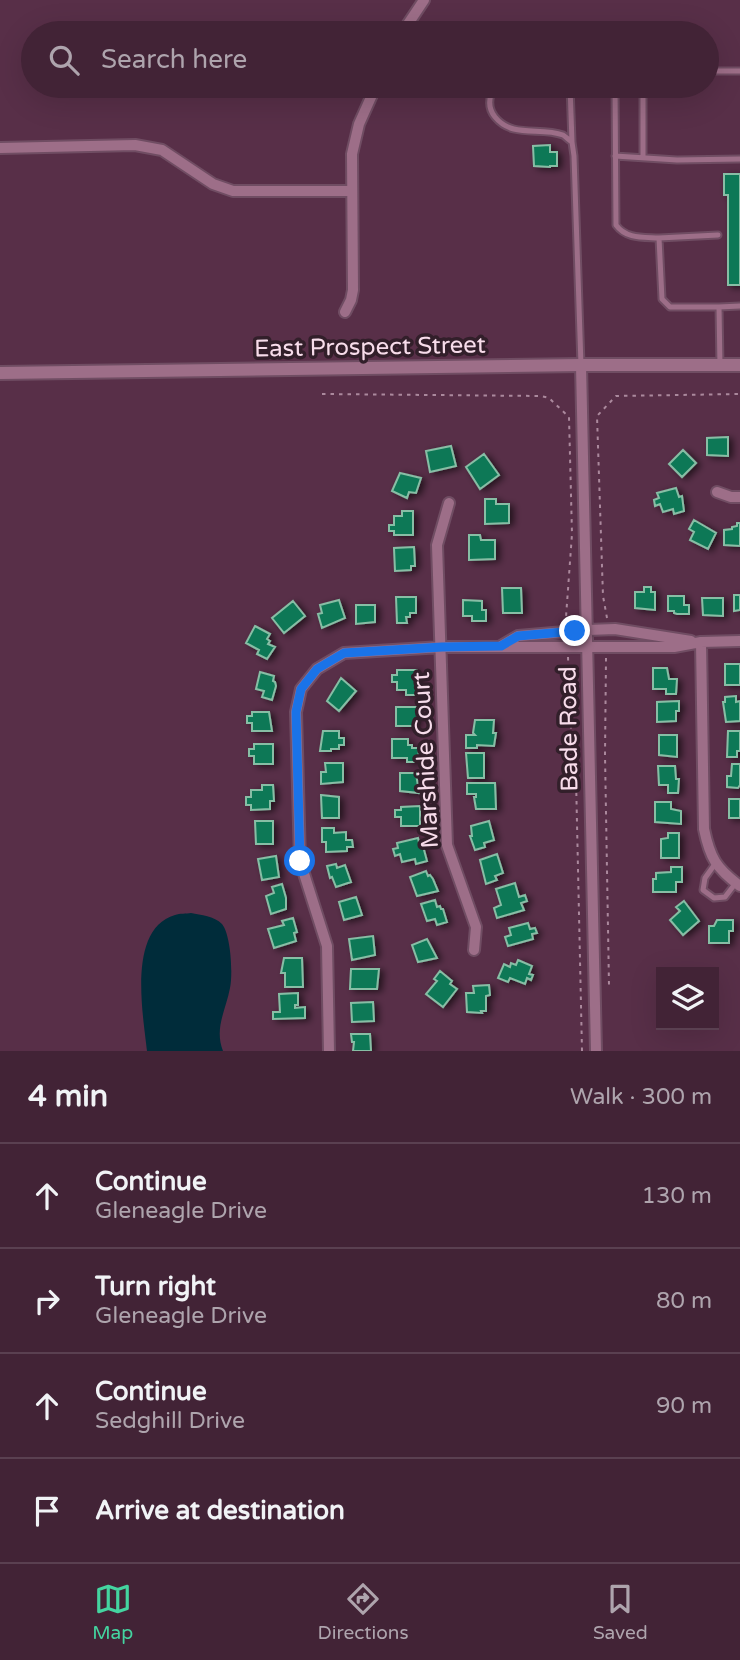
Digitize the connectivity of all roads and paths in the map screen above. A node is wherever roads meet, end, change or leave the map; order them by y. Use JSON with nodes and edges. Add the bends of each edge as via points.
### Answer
{"nodes":[{"id":1,"x":424,"y":0,"type":"edge"},
{"id":2,"x":410,"y":21,"type":"edge"},
{"id":3,"x":719,"y":71,"type":"edge"},
{"id":4,"x":740,"y":71,"type":"edge"},
{"id":5,"x":371,"y":98,"type":"edge"},
{"id":6,"x":490,"y":98,"type":"edge"},
{"id":7,"x":570,"y":98,"type":"edge"},
{"id":8,"x":615,"y":98,"type":"edge"},
{"id":9,"x":643,"y":98,"type":"edge"},
{"id":10,"x":572,"y":142,"type":"junction"},
{"id":11,"x":0,"y":148,"type":"edge"},
{"id":12,"x":615,"y":156,"type":"junction"},
{"id":13,"x":643,"y":157,"type":"junction"},
{"id":14,"x":740,"y":159,"type":"edge"},
{"id":15,"x":351,"y":191,"type":"junction"},
{"id":16,"x":718,"y":235,"type":"dead end"},
{"id":17,"x":659,"y":238,"type":"junction"},
{"id":18,"x":740,"y":306,"type":"edge"},
{"id":19,"x":719,"y":307,"type":"junction"},
{"id":20,"x":345,"y":312,"type":"dead end"},
{"id":21,"x":581,"y":365,"type":"junction"},
{"id":22,"x":740,"y":365,"type":"edge"},
{"id":23,"x":720,"y":366,"type":"junction"},
{"id":24,"x":0,"y":373,"type":"edge"},
{"id":25,"x":322,"y":394,"type":"dead end"},
{"id":26,"x":740,"y":394,"type":"edge"},
{"id":27,"x":717,"y":492,"type":"dead end"},
{"id":28,"x":740,"y":497,"type":"edge"},
{"id":29,"x":449,"y":503,"type":"dead end"},
{"id":30,"x":568,"y":620,"type":"dead end"},
{"id":31,"x":607,"y":622,"type":"dead end"},
{"id":32,"x":588,"y":630,"type":"junction"},
{"id":33,"x":740,"y":641,"type":"edge"},
{"id":34,"x":701,"y":642,"type":"junction"},
{"id":35,"x":588,"y":645,"type":"junction"},
{"id":36,"x":501,"y":646,"type":"junction"},
{"id":37,"x":442,"y":647,"type":"junction"},
{"id":38,"x":605,"y":655,"type":"dead end"},
{"id":39,"x":568,"y":656,"type":"dead end"},
{"id":40,"x":715,"y":864,"type":"junction"},
{"id":41,"x":738,"y":885,"type":"edge"},
{"id":42,"x":474,"y":950,"type":"dead end"},
{"id":43,"x":609,"y":986,"type":"dead end"},
{"id":44,"x":330,"y":1051,"type":"edge"},
{"id":45,"x":582,"y":1051,"type":"edge"},
{"id":46,"x":596,"y":1051,"type":"edge"}],
"edges":[{"from":1,"to":2,"type":"street"},
{"from":3,"to":4,"type":"lane"},
{"from":5,"to":15,"type":"street","via":[[356,132]]},
{"from":6,"to":10,"type":"lane","via":[[491,110],[503,125],[562,135]]},
{"from":7,"to":10,"type":"lane"},
{"from":8,"to":12,"type":"lane"},
{"from":9,"to":13,"type":"lane"},
{"from":10,"to":21,"type":"lane"},
{"from":11,"to":15,"type":"street","via":[[152,147],[233,191]]},
{"from":12,"to":13,"type":"lane"},
{"from":12,"to":17,"type":"lane","via":[[616,225],[622,233]]},
{"from":13,"to":14,"type":"lane"},
{"from":15,"to":20,"type":"street","via":[[353,290]]},
{"from":16,"to":17,"type":"lane"},
{"from":17,"to":19,"type":"lane","via":[[663,299],[670,307]]},
{"from":18,"to":19,"type":"lane"},
{"from":19,"to":23,"type":"lane"},
{"from":21,"to":23,"type":"street","name":"East Prospect Street"},
{"from":21,"to":24,"type":"street","name":"East Prospect Street"},
{"from":21,"to":32,"type":"street","name":"Bade Road"},
{"from":22,"to":23,"type":"street","name":"East Prospect Street"},
{"from":25,"to":30,"type":"path","via":[[550,398],[569,417],[572,534]]},
{"from":26,"to":31,"type":"path","via":[[615,396],[597,416]]},
{"from":27,"to":28,"type":"street"},
{"from":29,"to":37,"type":"street","name":"Marshide Court","via":[[438,544]]},
{"from":32,"to":34,"type":"street","via":[[615,629]]},
{"from":32,"to":35,"type":"street","name":"Bade Road"},
{"from":32,"to":36,"type":"street","via":[[518,636]]},
{"from":33,"to":34,"type":"street"},
{"from":34,"to":35,"type":"street","via":[[674,647]]},
{"from":34,"to":40,"type":"street","via":[[704,828]]},
{"from":35,"to":36,"type":"street"},
{"from":35,"to":46,"type":"street","name":"Bade Road"},
{"from":36,"to":37,"type":"street"},
{"from":37,"to":42,"type":"street","name":"Marshide Court","via":[[447,845],[476,927]]},
{"from":37,"to":44,"type":"street","via":[[344,653],[317,669],[301,689],[296,712],[300,861],[327,946]]},
{"from":38,"to":43,"type":"path"},
{"from":39,"to":45,"type":"path"},
{"from":40,"to":41,"type":"street"},
{"from":40,"to":41,"type":"lane","via":[[703,890],[714,898],[724,897]]}]}
